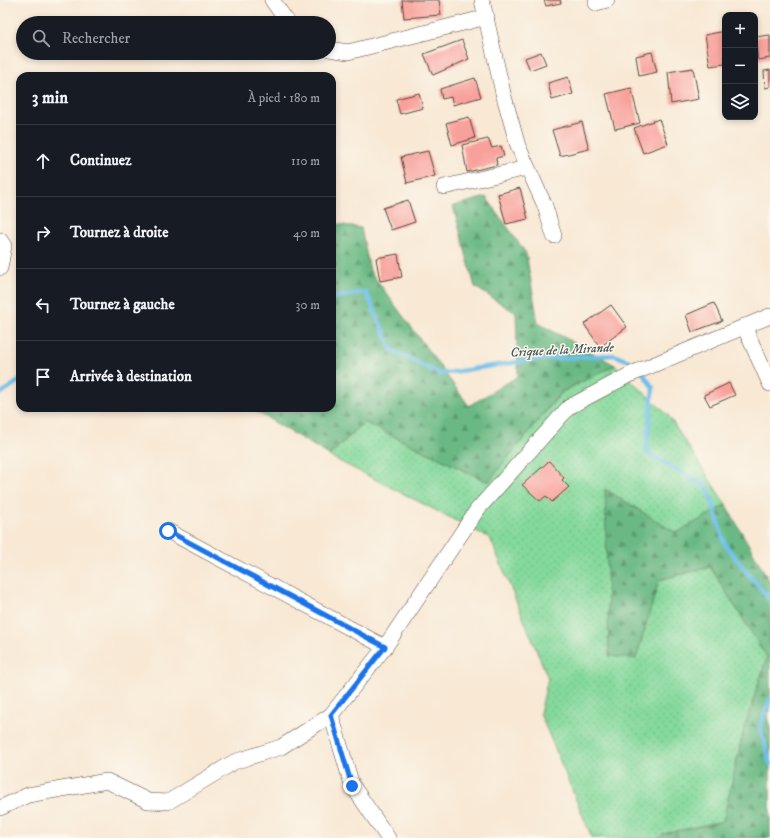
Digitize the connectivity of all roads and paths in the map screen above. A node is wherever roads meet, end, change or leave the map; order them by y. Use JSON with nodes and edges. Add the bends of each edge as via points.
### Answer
{"nodes":[{"id":1,"x":272,"y":0,"type":"edge"},
{"id":2,"x":482,"y":0,"type":"edge"},
{"id":3,"x":283,"y":16,"type":"edge"},
{"id":4,"x":487,"y":17,"type":"junction"},
{"id":5,"x":336,"y":50,"type":"edge"},
{"id":6,"x":527,"y":168,"type":"junction"},
{"id":7,"x":444,"y":187,"type":"dead end"},
{"id":8,"x":554,"y":236,"type":"dead end"},
{"id":9,"x":0,"y":240,"type":"edge"},
{"id":10,"x":0,"y":268,"type":"edge"},
{"id":11,"x":770,"y":316,"type":"edge"},
{"id":12,"x":744,"y":326,"type":"junction"},
{"id":13,"x":770,"y":384,"type":"edge"},
{"id":14,"x":168,"y":531,"type":"dead end"},
{"id":15,"x":385,"y":647,"type":"junction"},
{"id":16,"x":331,"y":715,"type":"junction"},
{"id":17,"x":0,"y":808,"type":"edge"},
{"id":18,"x":388,"y":838,"type":"edge"}],
"edges":[{"from":1,"to":3,"type":"street"},
{"from":2,"to":4,"type":"street"},
{"from":4,"to":5,"type":"street","via":[[348,52]]},
{"from":4,"to":6,"type":"street","via":[[518,146]]},
{"from":6,"to":7,"type":"street"},
{"from":6,"to":8,"type":"street","via":[[545,206]]},
{"from":9,"to":10,"type":"street","via":[[4,246]]},
{"from":11,"to":12,"type":"street"},
{"from":12,"to":13,"type":"street"},
{"from":12,"to":15,"type":"street","via":[[629,375],[568,407],[477,510]]},
{"from":14,"to":15,"type":"street"},
{"from":15,"to":16,"type":"street"},
{"from":16,"to":17,"type":"street","via":[[280,747],[234,762],[168,802],[148,801],[107,781],[28,796]]},
{"from":16,"to":18,"type":"street","via":[[352,786]]}]}
